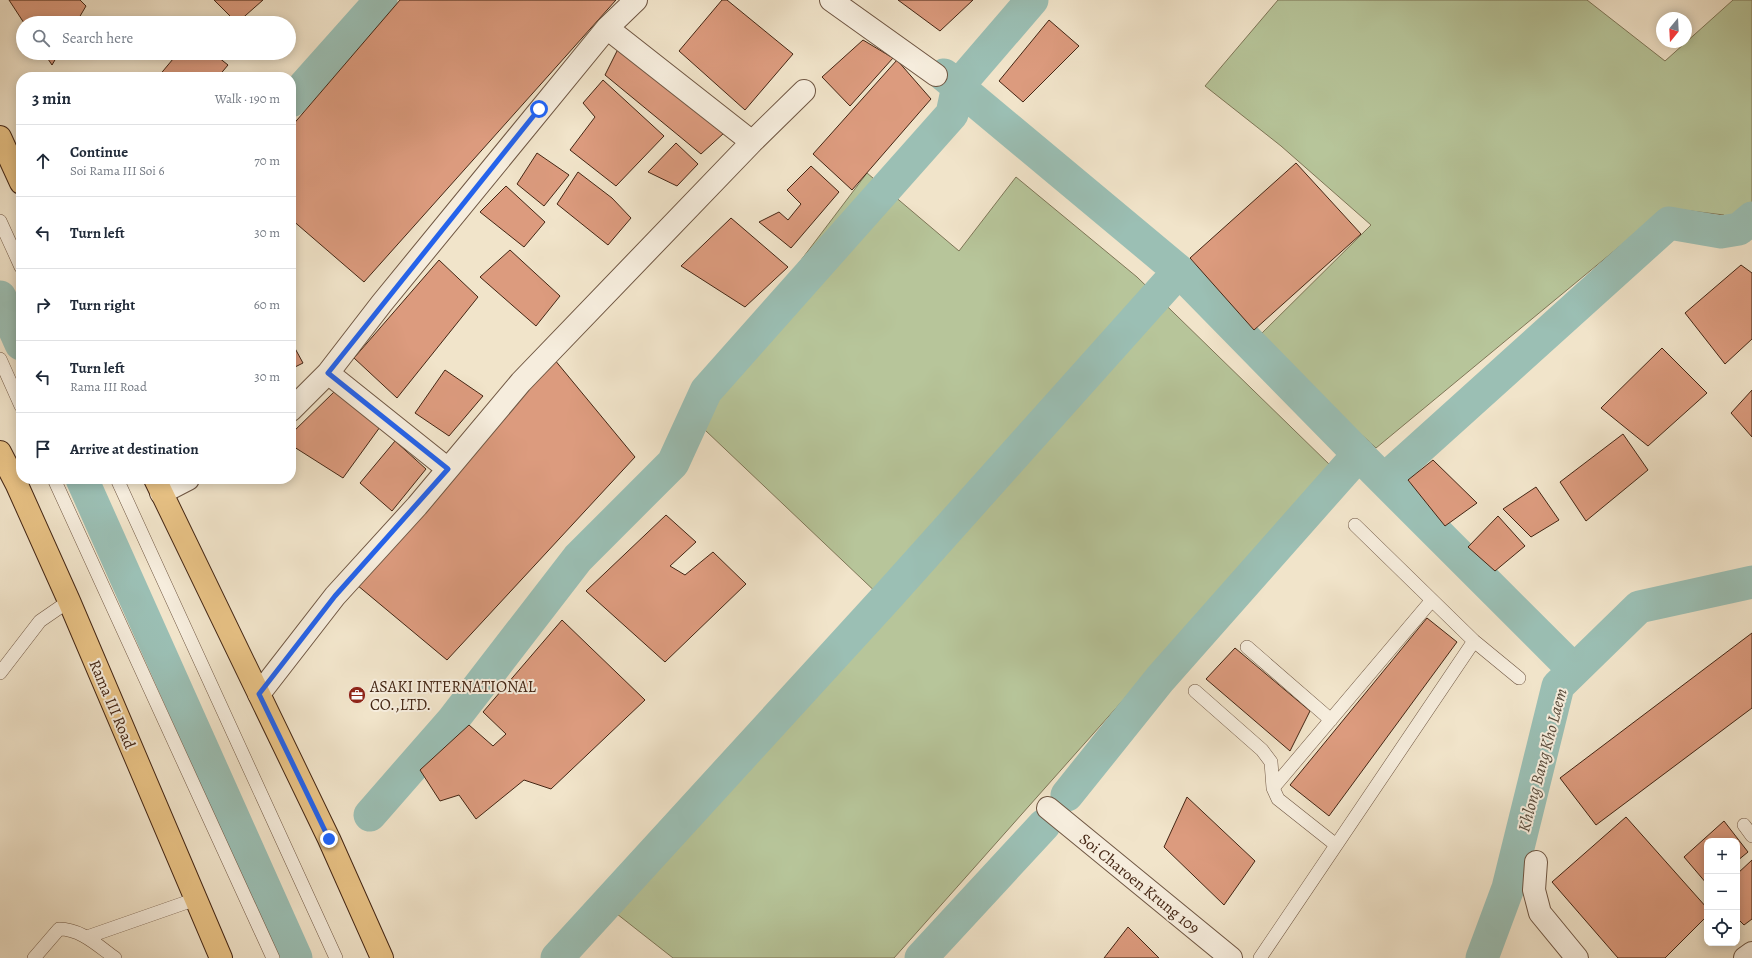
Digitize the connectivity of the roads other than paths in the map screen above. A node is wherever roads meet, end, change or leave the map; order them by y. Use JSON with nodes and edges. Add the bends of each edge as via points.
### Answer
{"nodes":[{"id":1,"x":636,"y":0,"type":"edge"},
{"id":2,"x":831,"y":0,"type":"edge"},
{"id":3,"x":607,"y":28,"type":"junction"},
{"id":4,"x":936,"y":75,"type":"dead end"},
{"id":5,"x":804,"y":91,"type":"dead end"},
{"id":6,"x":0,"y":137,"type":"edge"},
{"id":7,"x":752,"y":142,"type":"junction"},
{"id":8,"x":16,"y":172,"type":"edge"},
{"id":9,"x":0,"y":221,"type":"edge"},
{"id":10,"x":16,"y":256,"type":"edge"},
{"id":11,"x":0,"y":359,"type":"edge"},
{"id":12,"x":328,"y":373,"type":"junction"},
{"id":13,"x":16,"y":395,"type":"edge"},
{"id":14,"x":296,"y":405,"type":"edge"},
{"id":15,"x":0,"y":452,"type":"edge"},
{"id":16,"x":448,"y":469,"type":"junction"},
{"id":17,"x":56,"y":484,"type":"edge"},
{"id":18,"x":119,"y":484,"type":"edge"},
{"id":19,"x":158,"y":486,"type":"edge"},
{"id":20,"x":1356,"y":525,"type":"dead end"},
{"id":21,"x":1432,"y":600,"type":"junction"},
{"id":22,"x":69,"y":601,"type":"junction"},
{"id":23,"x":1474,"y":642,"type":"junction"},
{"id":24,"x":1247,"y":647,"type":"dead end"},
{"id":25,"x":0,"y":673,"type":"edge"},
{"id":26,"x":1519,"y":678,"type":"dead end"},
{"id":27,"x":1195,"y":691,"type":"dead end"},
{"id":28,"x":259,"y":694,"type":"junction"},
{"id":29,"x":1331,"y":720,"type":"junction"},
{"id":30,"x":1273,"y":788,"type":"junction"},
{"id":31,"x":1048,"y":808,"type":"dead end"},
{"id":32,"x":1744,"y":825,"type":"dead end"},
{"id":33,"x":1752,"y":836,"type":"edge"},
{"id":34,"x":1336,"y":845,"type":"junction"},
{"id":35,"x":1536,"y":862,"type":"dead end"},
{"id":36,"x":196,"y":899,"type":"junction"},
{"id":37,"x":87,"y":937,"type":"junction"},
{"id":38,"x":1752,"y":953,"type":"edge"},
{"id":39,"x":34,"y":958,"type":"edge"},
{"id":40,"x":115,"y":958,"type":"edge"},
{"id":41,"x":221,"y":958,"type":"edge"},
{"id":42,"x":273,"y":958,"type":"edge"},
{"id":43,"x":336,"y":958,"type":"edge"},
{"id":44,"x":382,"y":958,"type":"edge"},
{"id":45,"x":1231,"y":958,"type":"edge"},
{"id":46,"x":1260,"y":958,"type":"edge"},
{"id":47,"x":1577,"y":958,"type":"edge"},
{"id":48,"x":1745,"y":958,"type":"edge"}],
"edges":[{"from":1,"to":3,"type":"street"},
{"from":2,"to":4,"type":"street"},
{"from":3,"to":7,"type":"street"},
{"from":3,"to":12,"type":"street"},
{"from":5,"to":7,"type":"street"},
{"from":6,"to":8,"type":"main road"},
{"from":7,"to":16,"type":"street","via":[[521,382]]},
{"from":9,"to":10,"type":"lane"},
{"from":11,"to":13,"type":"lane"},
{"from":12,"to":14,"type":"street"},
{"from":12,"to":16,"type":"street"},
{"from":15,"to":22,"type":"main road","name":"Rama III Road"},
{"from":16,"to":28,"type":"street","via":[[335,596]]},
{"from":17,"to":42,"type":"lane"},
{"from":18,"to":43,"type":"lane"},
{"from":19,"to":28,"type":"main road"},
{"from":20,"to":21,"type":"lane"},
{"from":21,"to":23,"type":"lane"},
{"from":21,"to":29,"type":"lane"},
{"from":22,"to":25,"type":"lane","via":[[40,620]]},
{"from":22,"to":36,"type":"main road","name":"Rama III Road"},
{"from":23,"to":26,"type":"lane"},
{"from":23,"to":34,"type":"lane"},
{"from":24,"to":29,"type":"lane"},
{"from":27,"to":30,"type":"lane","via":[[1262,750],[1271,762]]},
{"from":28,"to":44,"type":"main road","via":[[329,839]]},
{"from":29,"to":30,"type":"lane"},
{"from":30,"to":34,"type":"lane","via":[[1278,799]]},
{"from":31,"to":45,"type":"street","name":"Soi Charoen Krung 109"},
{"from":32,"to":33,"type":"lane"},
{"from":34,"to":46,"type":"lane"},
{"from":35,"to":47,"type":"street","via":[[1534,890],[1540,913]]},
{"from":36,"to":37,"type":"lane"},
{"from":36,"to":41,"type":"main road","name":"Rama III Road"},
{"from":37,"to":39,"type":"lane","via":[[70,929],[58,929]]},
{"from":37,"to":40,"type":"lane"},
{"from":38,"to":48,"type":"street"}]}
